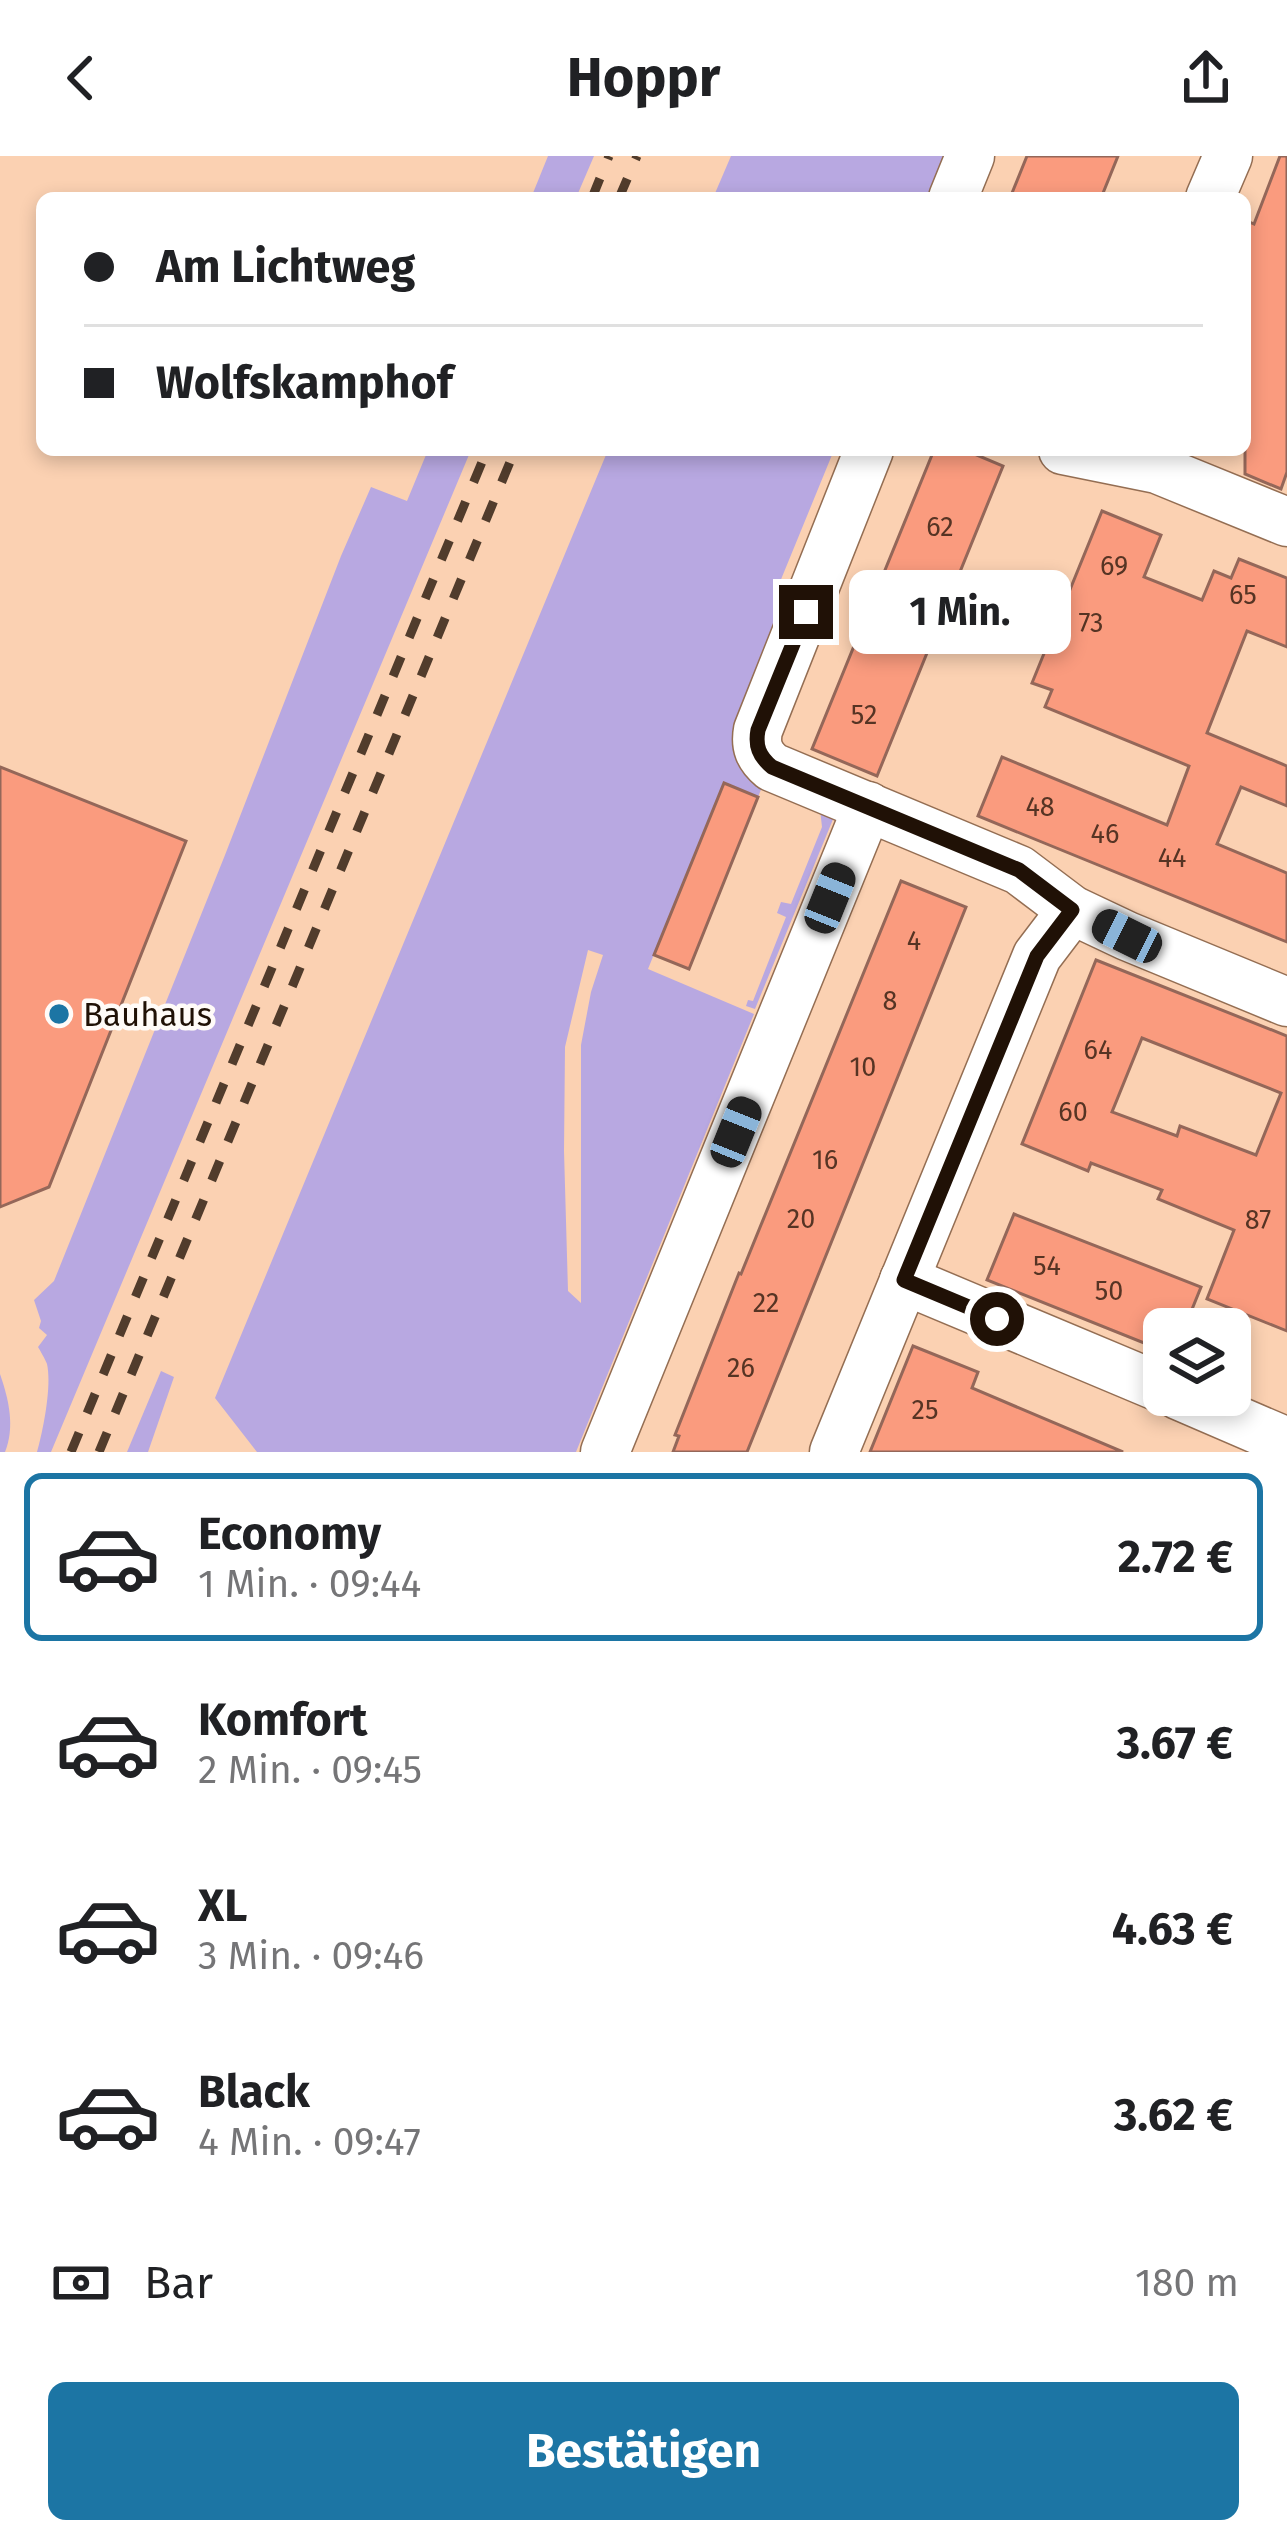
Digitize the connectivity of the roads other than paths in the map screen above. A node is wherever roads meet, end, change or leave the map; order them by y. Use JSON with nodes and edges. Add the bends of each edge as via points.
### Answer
{"nodes":[{"id":1,"x":970,"y":156,"type":"edge"},
{"id":2,"x":1228,"y":156,"type":"edge"},
{"id":3,"x":955,"y":192,"type":"edge"},
{"id":4,"x":1213,"y":192,"type":"edge"},
{"id":5,"x":867,"y":456,"type":"edge"},
{"id":6,"x":1103,"y":456,"type":"edge"},
{"id":7,"x":1287,"y":522,"type":"edge"},
{"id":8,"x":868,"y":806,"type":"junction"},
{"id":9,"x":1072,"y":910,"type":"junction"},
{"id":10,"x":1287,"y":1002,"type":"edge"},
{"id":11,"x":904,"y":1280,"type":"junction"},
{"id":12,"x":1143,"y":1380,"type":"edge"},
{"id":13,"x":1223,"y":1416,"type":"edge"},
{"id":14,"x":1282,"y":1444,"type":"edge"},
{"id":15,"x":605,"y":1452,"type":"edge"},
{"id":16,"x":834,"y":1452,"type":"edge"}],
"edges":[{"from":1,"to":3,"type":"street"},
{"from":2,"to":4,"type":"street"},
{"from":5,"to":8,"type":"street","via":[[756,740],[772,767]]},
{"from":6,"to":7,"type":"street"},
{"from":8,"to":9,"type":"street","via":[[1019,870]]},
{"from":8,"to":15,"type":"street"},
{"from":9,"to":10,"type":"street"},
{"from":9,"to":11,"type":"street","via":[[1037,956]]},
{"from":11,"to":12,"type":"street"},
{"from":11,"to":16,"type":"street"},
{"from":13,"to":14,"type":"street"}]}
